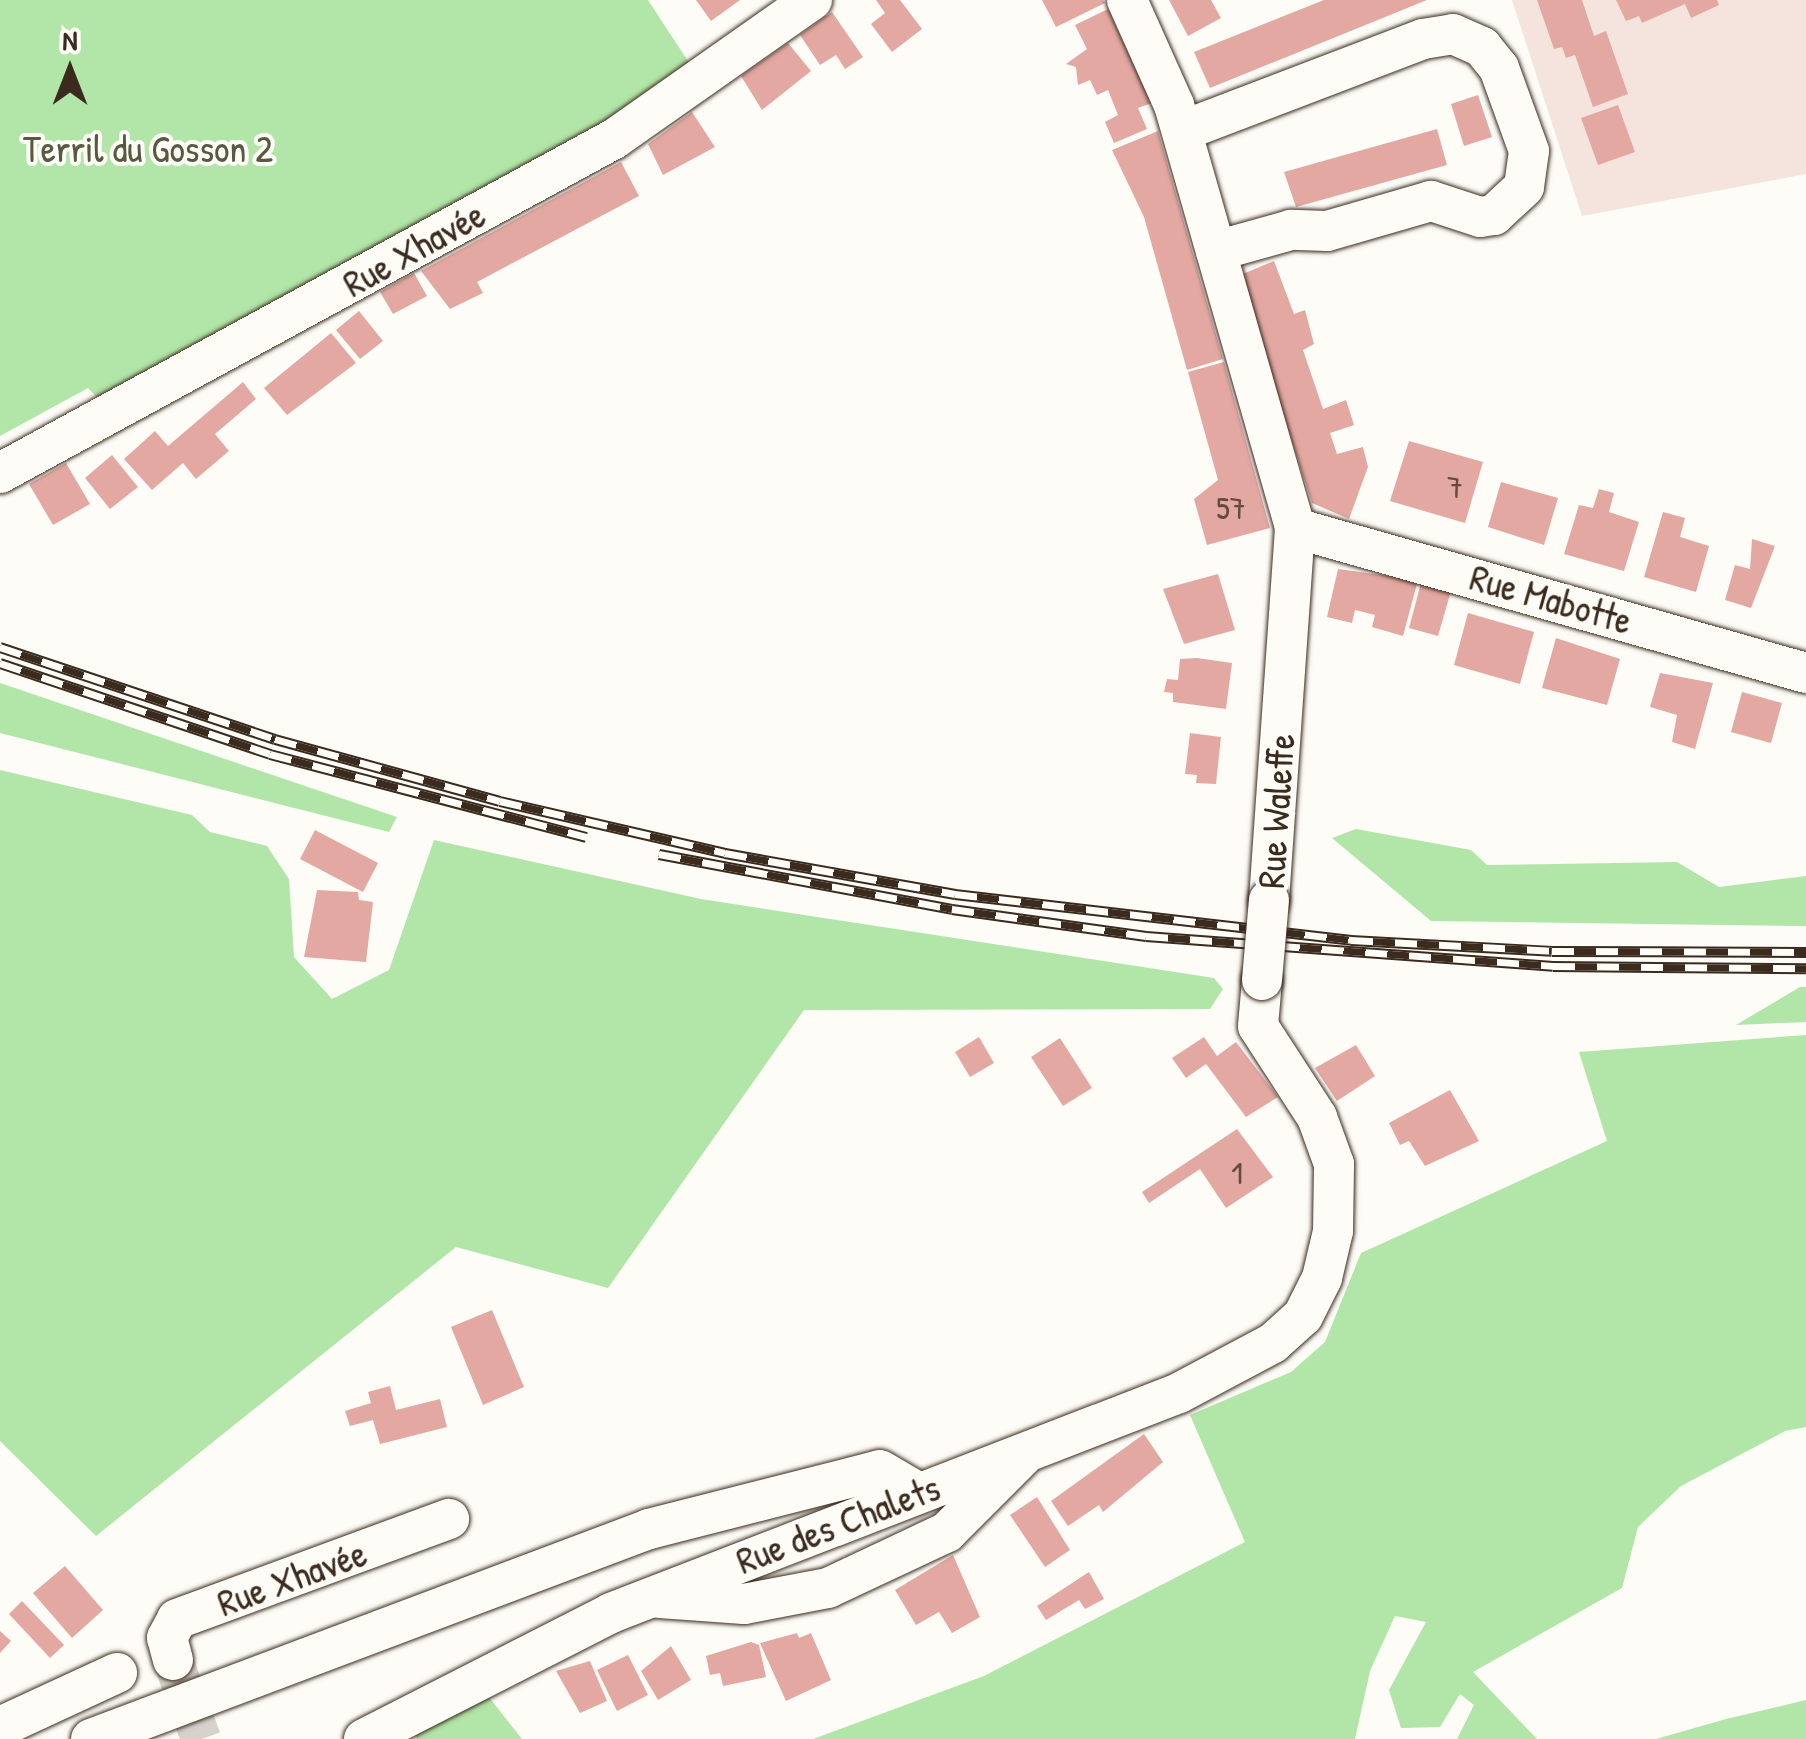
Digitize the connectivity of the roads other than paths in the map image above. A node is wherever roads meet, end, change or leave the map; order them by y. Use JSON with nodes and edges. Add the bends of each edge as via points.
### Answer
{"nodes":[{"id":1,"x":812,"y":0,"type":"edge"},
{"id":2,"x":1127,"y":0,"type":"edge"},
{"id":3,"x":1182,"y":130,"type":"junction"},
{"id":4,"x":1216,"y":252,"type":"junction"},
{"id":5,"x":0,"y":473,"type":"edge"},
{"id":6,"x":1295,"y":528,"type":"junction"},
{"id":7,"x":1806,"y":673,"type":"edge"},
{"id":8,"x":1273,"y":1343,"type":"joint"},
{"id":9,"x":1027,"y":1451,"type":"junction"},
{"id":10,"x":919,"y":1494,"type":"junction"},
{"id":11,"x":449,"y":1519,"type":"dead end"},
{"id":12,"x":650,"y":1597,"type":"junction"},
{"id":13,"x":173,"y":1660,"type":"tunnel mouth"},
{"id":14,"x":117,"y":1673,"type":"dead end"},
{"id":15,"x":5,"y":1715,"type":"edge"},
{"id":16,"x":91,"y":1739,"type":"edge"},
{"id":17,"x":364,"y":1739,"type":"edge"}],
"edges":[{"from":1,"to":5,"type":"street","name":"Rue Xhavée","via":[[614,139]]},
{"from":2,"to":3,"type":"street","name":"Rue Waleffe","via":[[1161,65]]},
{"from":3,"to":4,"type":"street","name":"Rue Waleffe"},
{"from":3,"to":4,"type":"street","via":[[1422,39],[1453,34],[1482,47],[1499,68],[1529,152],[1524,186],[1494,215],[1430,201]]},
{"from":4,"to":6,"type":"street","name":"Rue Waleffe"},
{"from":6,"to":7,"type":"street","name":"Rue Mabotte"},
{"from":6,"to":8,"type":"street","name":"Rue Waleffe","bridge":true,"via":[[1258,1026],[1318,1117],[1334,1164],[1333,1231],[1322,1278],[1303,1316]]},
{"from":8,"to":9,"type":"street","name":"Rue des Chalets","via":[[1178,1394]]},
{"from":9,"to":10,"type":"street","name":"Rue des Chalets"},
{"from":9,"to":12,"type":"street","name":"Rue des Chalets","via":[[947,1532],[828,1588],[744,1604]]},
{"from":10,"to":12,"type":"street","name":"Rue des Chalets"},
{"from":10,"to":16,"type":"street","via":[[880,1470],[649,1529]]},
{"from":11,"to":13,"type":"street","name":"Rue Xhavée","via":[[177,1619],[166,1638]]},
{"from":12,"to":17,"type":"street","name":"Rue des Chalets"},
{"from":14,"to":15,"type":"street"}]}
